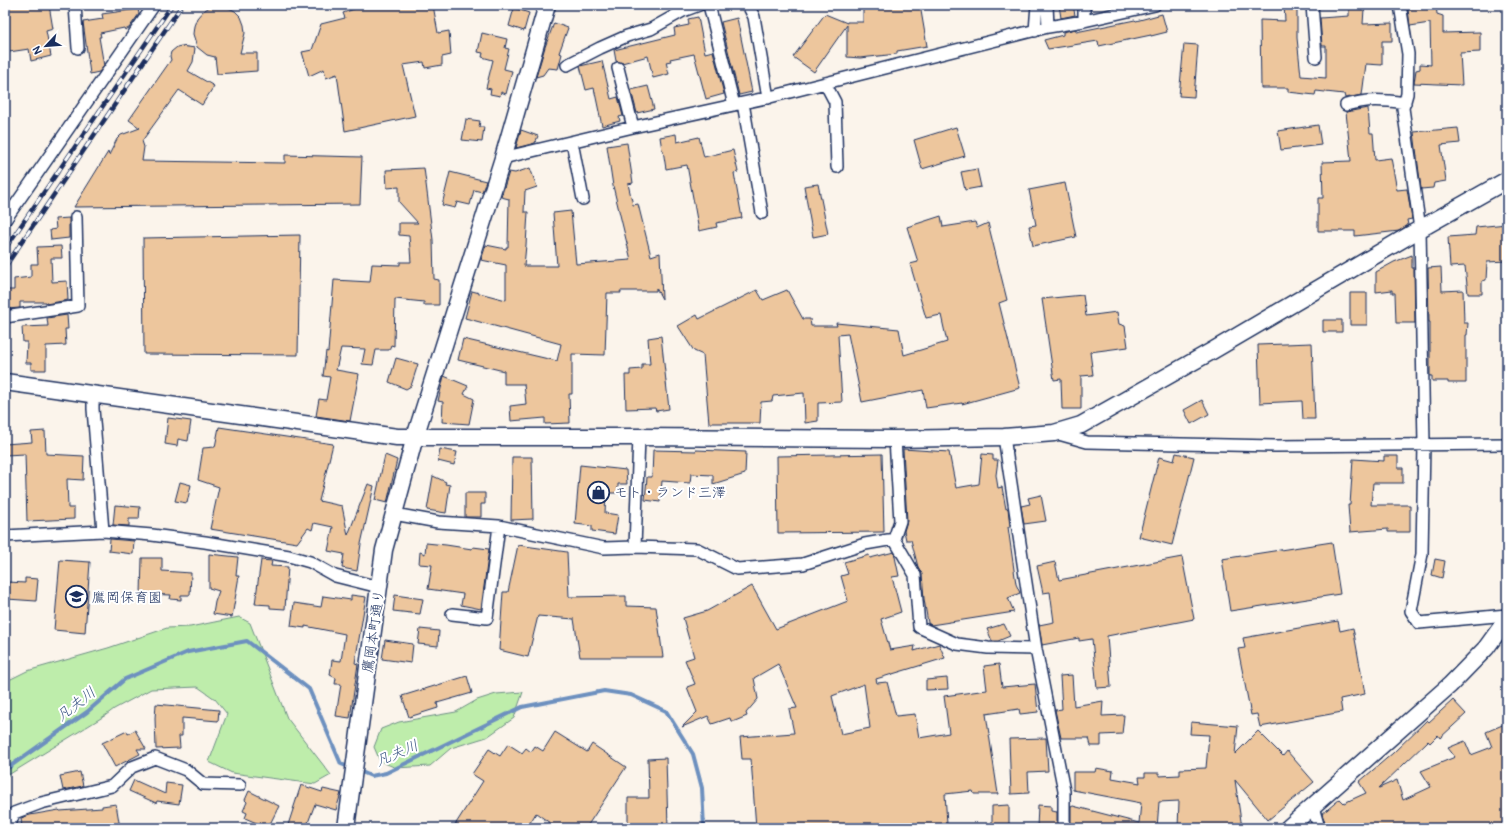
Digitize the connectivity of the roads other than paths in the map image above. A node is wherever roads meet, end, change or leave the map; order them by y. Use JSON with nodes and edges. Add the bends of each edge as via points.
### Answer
{"nodes":[{"id":1,"x":75,"y":5,"type":"edge"},
{"id":2,"x":154,"y":5,"type":"edge"},
{"id":3,"x":547,"y":5,"type":"edge"},
{"id":4,"x":699,"y":5,"type":"edge"},
{"id":5,"x":709,"y":5,"type":"edge"},
{"id":6,"x":748,"y":5,"type":"edge"},
{"id":7,"x":1037,"y":5,"type":"edge"},
{"id":8,"x":1047,"y":5,"type":"edge"},
{"id":9,"x":1084,"y":5,"type":"edge"},
{"id":10,"x":1155,"y":5,"type":"edge"},
{"id":11,"x":1312,"y":5,"type":"edge"},
{"id":12,"x":1400,"y":5,"type":"edge"},
{"id":13,"x":1118,"y":9,"type":"edge"},
{"id":14,"x":1084,"y":21,"type":"junction"},
{"id":15,"x":1048,"y":27,"type":"junction"},
{"id":16,"x":1036,"y":31,"type":"junction"},
{"id":17,"x":78,"y":48,"type":"dead end"},
{"id":18,"x":1316,"y":57,"type":"dead end"},
{"id":19,"x":567,"y":65,"type":"dead end"},
{"id":20,"x":618,"y":68,"type":"dead end"},
{"id":21,"x":825,"y":83,"type":"junction"},
{"id":22,"x":768,"y":98,"type":"junction"},
{"id":23,"x":1404,"y":102,"type":"junction"},
{"id":24,"x":738,"y":104,"type":"junction"},
{"id":25,"x":1346,"y":105,"type":"dead end"},
{"id":26,"x":633,"y":127,"type":"junction"},
{"id":27,"x":572,"y":142,"type":"junction"},
{"id":28,"x":503,"y":158,"type":"junction"},
{"id":29,"x":837,"y":167,"type":"dead end"},
{"id":30,"x":1507,"y":180,"type":"edge"},
{"id":31,"x":583,"y":199,"type":"dead end"},
{"id":32,"x":762,"y":213,"type":"dead end"},
{"id":33,"x":76,"y":217,"type":"dead end"},
{"id":34,"x":5,"y":220,"type":"edge"},
{"id":35,"x":1420,"y":229,"type":"junction"},
{"id":36,"x":5,"y":317,"type":"edge"},
{"id":37,"x":5,"y":382,"type":"edge"},
{"id":38,"x":93,"y":394,"type":"junction"},
{"id":39,"x":1054,"y":433,"type":"junction"},
{"id":40,"x":415,"y":437,"type":"junction"},
{"id":41,"x":639,"y":437,"type":"junction"},
{"id":42,"x":1004,"y":437,"type":"junction"},
{"id":43,"x":895,"y":438,"type":"junction"},
{"id":44,"x":1424,"y":444,"type":"junction"},
{"id":45,"x":1507,"y":444,"type":"edge"},
{"id":46,"x":394,"y":514,"type":"junction"},
{"id":47,"x":499,"y":526,"type":"junction"},
{"id":48,"x":103,"y":531,"type":"junction"},
{"id":49,"x":5,"y":536,"type":"edge"},
{"id":50,"x":894,"y":539,"type":"junction"},
{"id":51,"x":635,"y":547,"type":"junction"},
{"id":52,"x":379,"y":586,"type":"junction"},
{"id":53,"x":452,"y":614,"type":"dead end"},
{"id":54,"x":1507,"y":615,"type":"edge"},
{"id":55,"x":1507,"y":619,"type":"edge"},
{"id":56,"x":1036,"y":649,"type":"junction"},
{"id":57,"x":240,"y":785,"type":"dead end"},
{"id":58,"x":1313,"y":807,"type":"junction"},
{"id":59,"x":9,"y":828,"type":"edge"},
{"id":60,"x":346,"y":828,"type":"edge"},
{"id":61,"x":1064,"y":828,"type":"edge"},
{"id":62,"x":1288,"y":828,"type":"edge"},
{"id":63,"x":1319,"y":828,"type":"edge"}],
"edges":[{"from":1,"to":17,"type":"street"},
{"from":2,"to":34,"type":"street"},
{"from":3,"to":28,"type":"street","name":"鷹岡本町通り"},
{"from":4,"to":19,"type":"street"},
{"from":5,"to":24,"type":"street"},
{"from":6,"to":22,"type":"street","via":[[754,17]]},
{"from":7,"to":16,"type":"street"},
{"from":8,"to":15,"type":"street"},
{"from":9,"to":14,"type":"street"},
{"from":10,"to":13,"type":"street"},
{"from":11,"to":18,"type":"street"},
{"from":12,"to":23,"type":"street","via":[[1408,54],[1407,94]]},
{"from":13,"to":14,"type":"street"},
{"from":14,"to":15,"type":"street"},
{"from":15,"to":16,"type":"street"},
{"from":16,"to":21,"type":"street"},
{"from":20,"to":26,"type":"street"},
{"from":21,"to":22,"type":"street"},
{"from":21,"to":29,"type":"street","via":[[835,102]]},
{"from":22,"to":24,"type":"street"},
{"from":23,"to":25,"type":"street","via":[[1370,100]]},
{"from":23,"to":35,"type":"street"},
{"from":24,"to":26,"type":"street"},
{"from":24,"to":32,"type":"street"},
{"from":26,"to":27,"type":"street"},
{"from":27,"to":28,"type":"street"},
{"from":27,"to":31,"type":"street"},
{"from":28,"to":40,"type":"street","name":"鷹岡本町通り"},
{"from":30,"to":35,"type":"street"},
{"from":33,"to":36,"type":"street","via":[[78,306]]},
{"from":35,"to":39,"type":"street","via":[[1087,421]]},
{"from":35,"to":44,"type":"street"},
{"from":37,"to":38,"type":"street"},
{"from":38,"to":40,"type":"street","via":[[396,437]]},
{"from":38,"to":48,"type":"street"},
{"from":39,"to":42,"type":"street"},
{"from":39,"to":44,"type":"street","via":[[1087,442],[1275,446]]},
{"from":40,"to":41,"type":"street"},
{"from":40,"to":46,"type":"street","name":"鷹岡本町通り"},
{"from":41,"to":43,"type":"street"},
{"from":41,"to":51,"type":"street"},
{"from":42,"to":43,"type":"street"},
{"from":42,"to":56,"type":"street"},
{"from":43,"to":50,"type":"street","via":[[900,521]]},
{"from":44,"to":45,"type":"street"},
{"from":44,"to":54,"type":"street","via":[[1422,554],[1411,611],[1419,623]]},
{"from":46,"to":47,"type":"street","via":[[438,522]]},
{"from":46,"to":52,"type":"street","name":"鷹岡本町通り","via":[[384,550]]},
{"from":47,"to":51,"type":"street","via":[[604,548]]},
{"from":47,"to":53,"type":"street","via":[[487,618]]},
{"from":48,"to":49,"type":"street"},
{"from":48,"to":52,"type":"street","via":[[152,535],[289,556],[310,562],[335,576]]},
{"from":50,"to":51,"type":"street","via":[[865,544],[803,564],[737,569],[697,549]]},
{"from":50,"to":56,"type":"street","via":[[915,574],[920,627],[957,644],[988,648]]},
{"from":52,"to":60,"type":"street","name":"鷹岡本町通り"},
{"from":55,"to":58,"type":"street","via":[[1486,648],[1450,684]]},
{"from":56,"to":61,"type":"street","via":[[1064,791]]},
{"from":57,"to":59,"type":"street","via":[[203,784],[186,770],[155,758],[132,767],[112,786],[41,803],[14,813]]},
{"from":58,"to":62,"type":"street"},
{"from":58,"to":63,"type":"street"}]}
